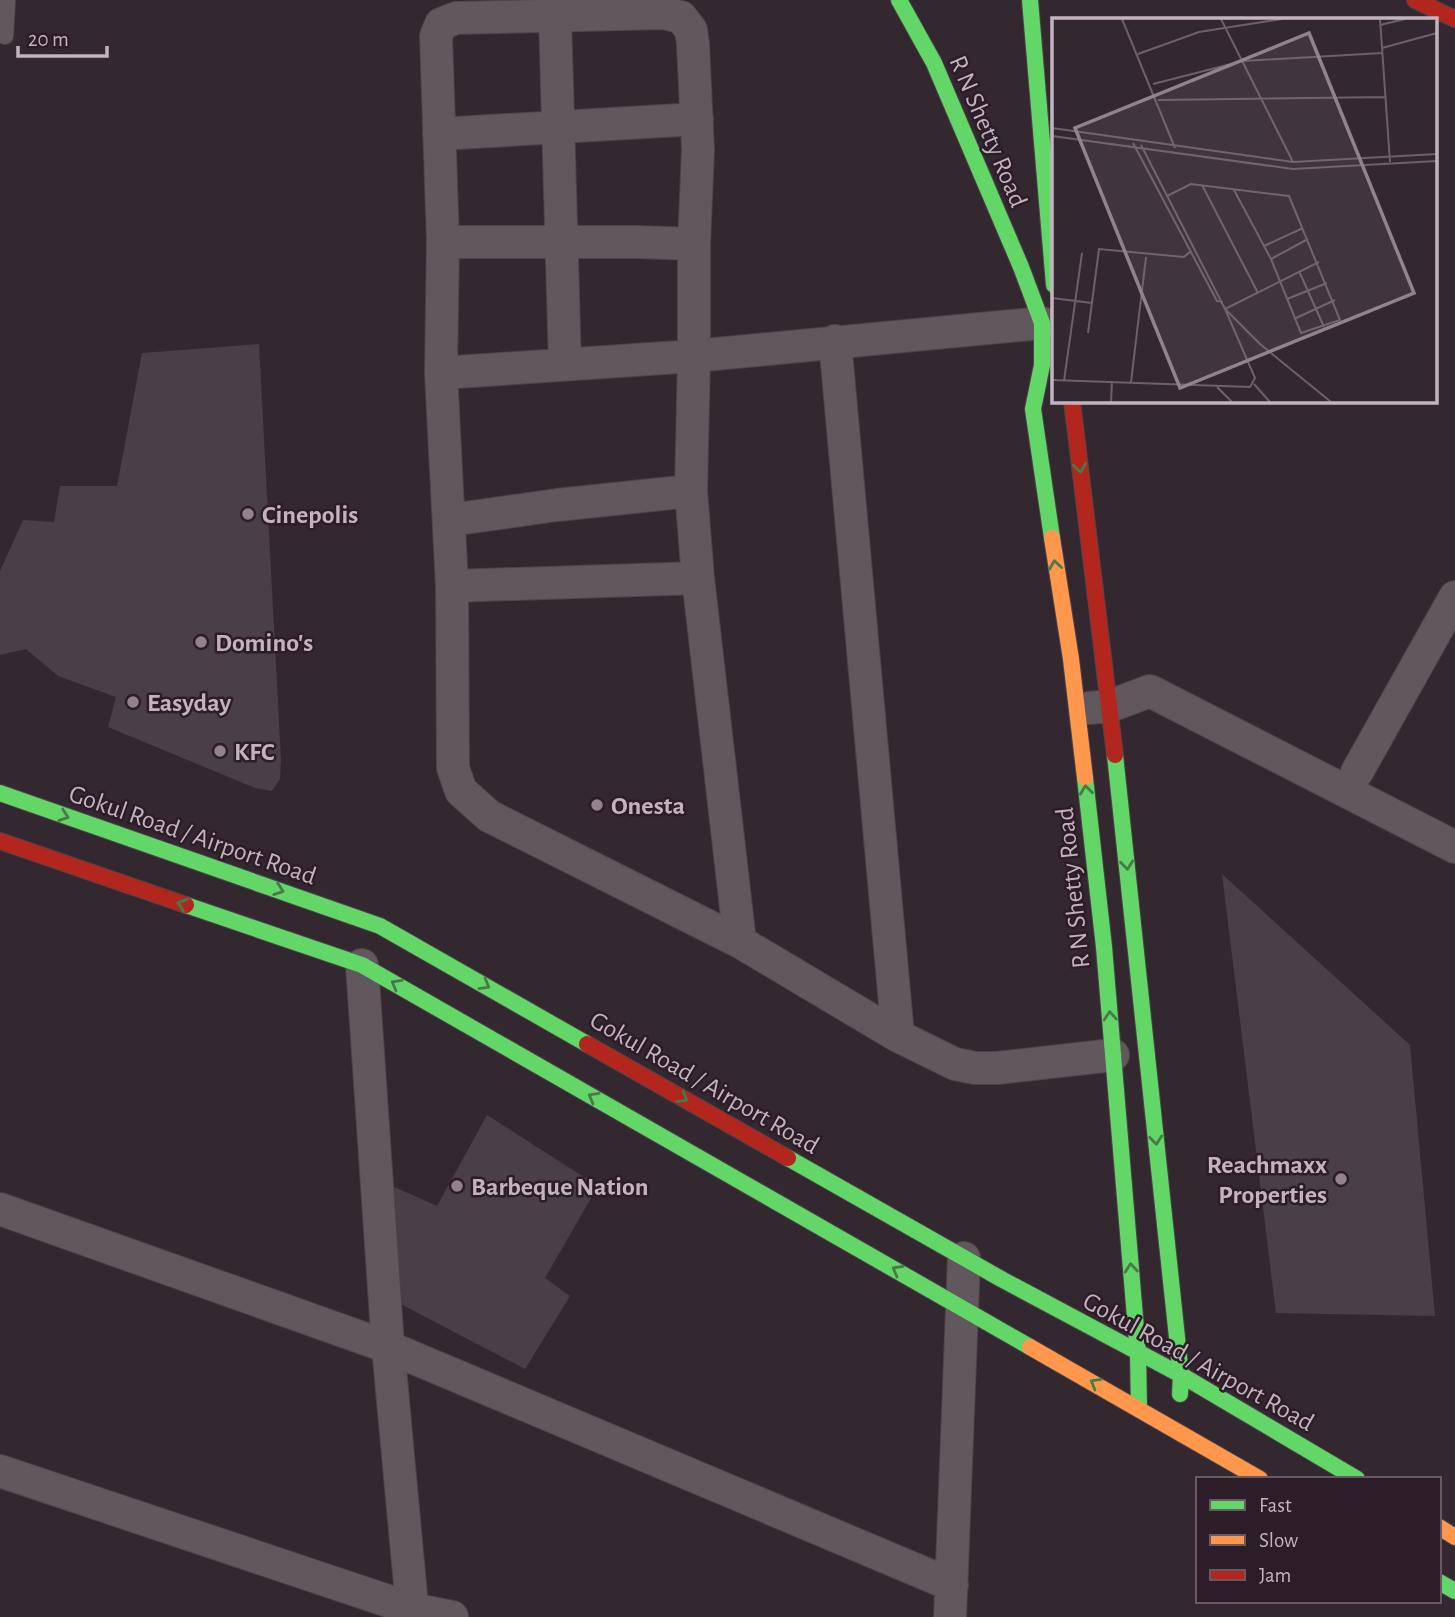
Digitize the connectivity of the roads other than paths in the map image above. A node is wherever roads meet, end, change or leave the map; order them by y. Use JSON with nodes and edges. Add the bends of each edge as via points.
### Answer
{"nodes":[{"id":1,"x":7,"y":0,"type":"edge"},
{"id":2,"x":900,"y":0,"type":"edge"},
{"id":3,"x":1030,"y":0,"type":"edge"},
{"id":4,"x":1415,"y":0,"type":"edge"},
{"id":5,"x":555,"y":16,"type":"junction"},
{"id":6,"x":1455,"y":19,"type":"edge"},
{"id":7,"x":5,"y":36,"type":"dead end"},
{"id":8,"x":698,"y":119,"type":"junction"},
{"id":9,"x":557,"y":128,"type":"junction"},
{"id":10,"x":439,"y":134,"type":"junction"},
{"id":11,"x":443,"y":242,"type":"junction"},
{"id":12,"x":561,"y":242,"type":"junction"},
{"id":13,"x":694,"y":244,"type":"junction"},
{"id":14,"x":1052,"y":261,"type":"edge"},
{"id":15,"x":1048,"y":309,"type":"edge"},
{"id":16,"x":835,"y":341,"type":"junction"},
{"id":17,"x":694,"y":356,"type":"junction"},
{"id":18,"x":565,"y":365,"type":"junction"},
{"id":19,"x":1048,"y":370,"type":"edge"},
{"id":20,"x":441,"y":373,"type":"junction"},
{"id":21,"x":1072,"y":402,"type":"edge"},
{"id":22,"x":691,"y":491,"type":"junction"},
{"id":23,"x":450,"y":520,"type":"junction"},
{"id":24,"x":698,"y":578,"type":"junction"},
{"id":25,"x":452,"y":586,"type":"junction"},
{"id":26,"x":1455,"y":597,"type":"edge"},
{"id":27,"x":1104,"y":656,"type":"junction"},
{"id":28,"x":1071,"y":659,"type":"junction"},
{"id":29,"x":1110,"y":706,"type":"junction"},
{"id":30,"x":1077,"y":709,"type":"junction"},
{"id":31,"x":1357,"y":772,"type":"dead end"},
{"id":32,"x":0,"y":793,"type":"edge"},
{"id":33,"x":0,"y":841,"type":"edge"},
{"id":34,"x":1455,"y":847,"type":"edge"},
{"id":35,"x":740,"y":942,"type":"junction"},
{"id":36,"x":362,"y":965,"type":"junction"},
{"id":37,"x":898,"y":1036,"type":"junction"},
{"id":38,"x":1113,"y":1055,"type":"junction"},
{"id":39,"x":1134,"y":1093,"type":"junction"},
{"id":40,"x":0,"y":1209,"type":"edge"},
{"id":41,"x":964,"y":1258,"type":"junction"},
{"id":42,"x":963,"y":1307,"type":"junction"},
{"id":43,"x":388,"y":1347,"type":"junction"},
{"id":44,"x":1138,"y":1353,"type":"junction"},
{"id":45,"x":1181,"y":1375,"type":"junction"},
{"id":46,"x":1139,"y":1409,"type":"junction"},
{"id":47,"x":1179,"y":1432,"type":"junction"},
{"id":48,"x":0,"y":1471,"type":"edge"},
{"id":49,"x":1257,"y":1477,"type":"edge"},
{"id":50,"x":1354,"y":1477,"type":"edge"},
{"id":51,"x":952,"y":1585,"type":"junction"},
{"id":52,"x":413,"y":1613,"type":"edge"},
{"id":53,"x":452,"y":1617,"type":"edge"},
{"id":54,"x":950,"y":1617,"type":"edge"}],
"edges":[{"from":1,"to":7,"type":"lane"},
{"from":2,"to":15,"type":"main road","name":"R N Shetty Road"},
{"from":3,"to":14,"type":"main road"},
{"from":4,"to":6,"type":"main road"},
{"from":5,"to":8,"type":"street","via":[[663,13],[681,17],[694,44]]},
{"from":5,"to":9,"type":"street"},
{"from":5,"to":10,"type":"street","via":[[456,18],[442,24],[436,36]]},
{"from":8,"to":9,"type":"street"},
{"from":8,"to":13,"type":"street"},
{"from":9,"to":10,"type":"street"},
{"from":9,"to":12,"type":"street"},
{"from":10,"to":11,"type":"street"},
{"from":11,"to":12,"type":"street"},
{"from":11,"to":20,"type":"street"},
{"from":12,"to":13,"type":"street"},
{"from":12,"to":18,"type":"street"},
{"from":13,"to":17,"type":"street"},
{"from":15,"to":16,"type":"street"},
{"from":15,"to":19,"type":"main road","name":"R N Shetty Road"},
{"from":16,"to":17,"type":"street"},
{"from":16,"to":37,"type":"street"},
{"from":17,"to":18,"type":"street"},
{"from":17,"to":22,"type":"street"},
{"from":18,"to":20,"type":"street"},
{"from":28,"to":19,"type":"main road","name":"R N Shetty Road","one_way":true,"via":[[1033,409]]},
{"from":20,"to":23,"type":"street"},
{"from":21,"to":27,"type":"main road","name":"R N Shetty Road","one_way":true},
{"from":22,"to":23,"type":"street"},
{"from":22,"to":24,"type":"street"},
{"from":23,"to":25,"type":"street"},
{"from":24,"to":25,"type":"street"},
{"from":24,"to":35,"type":"street"},
{"from":25,"to":35,"type":"street","via":[[453,768],[461,791],[489,816]]},
{"from":26,"to":31,"type":"street"},
{"from":27,"to":28,"type":"main road"},
{"from":27,"to":29,"type":"main road","name":"R N Shetty Road"},
{"from":28,"to":30,"type":"main road","name":"R N Shetty Road"},
{"from":29,"to":30,"type":"street"},
{"from":29,"to":34,"type":"street","via":[[1150,691]]},
{"from":29,"to":39,"type":"main road","name":"R N Shetty Road","one_way":true},
{"from":38,"to":30,"type":"main road","name":"R N Shetty Road","one_way":true},
{"from":32,"to":41,"type":"main road","name":"Gokul Road / Airport Road","one_way":true,"via":[[380,926]]},
{"from":36,"to":33,"type":"main road","one_way":true},
{"from":35,"to":37,"type":"street"},
{"from":42,"to":36,"type":"main road","one_way":true},
{"from":36,"to":43,"type":"street"},
{"from":37,"to":38,"type":"street","via":[[956,1064],[975,1068]]},
{"from":38,"to":39,"type":"main road","name":"R N Shetty Road"},
{"from":44,"to":39,"type":"main road","name":"R N Shetty Road","one_way":true},
{"from":39,"to":45,"type":"main road","name":"R N Shetty Road","one_way":true},
{"from":40,"to":43,"type":"street"},
{"from":41,"to":42,"type":"street"},
{"from":41,"to":44,"type":"main road","name":"Gokul Road / Airport Road"},
{"from":46,"to":42,"type":"main road","one_way":true},
{"from":42,"to":51,"type":"street"},
{"from":43,"to":51,"type":"street"},
{"from":43,"to":52,"type":"street"},
{"from":44,"to":45,"type":"main road","name":"Gokul Road / Airport Road"},
{"from":44,"to":46,"type":"main road","name":"R N Shetty Road"},
{"from":45,"to":47,"type":"main road","name":"R N Shetty Road"},
{"from":45,"to":50,"type":"main road","name":"Gokul Road / Airport Road"},
{"from":46,"to":47,"type":"main road"},
{"from":47,"to":49,"type":"main road"},
{"from":48,"to":52,"type":"street"},
{"from":51,"to":54,"type":"street"},
{"from":52,"to":53,"type":"street"}]}
